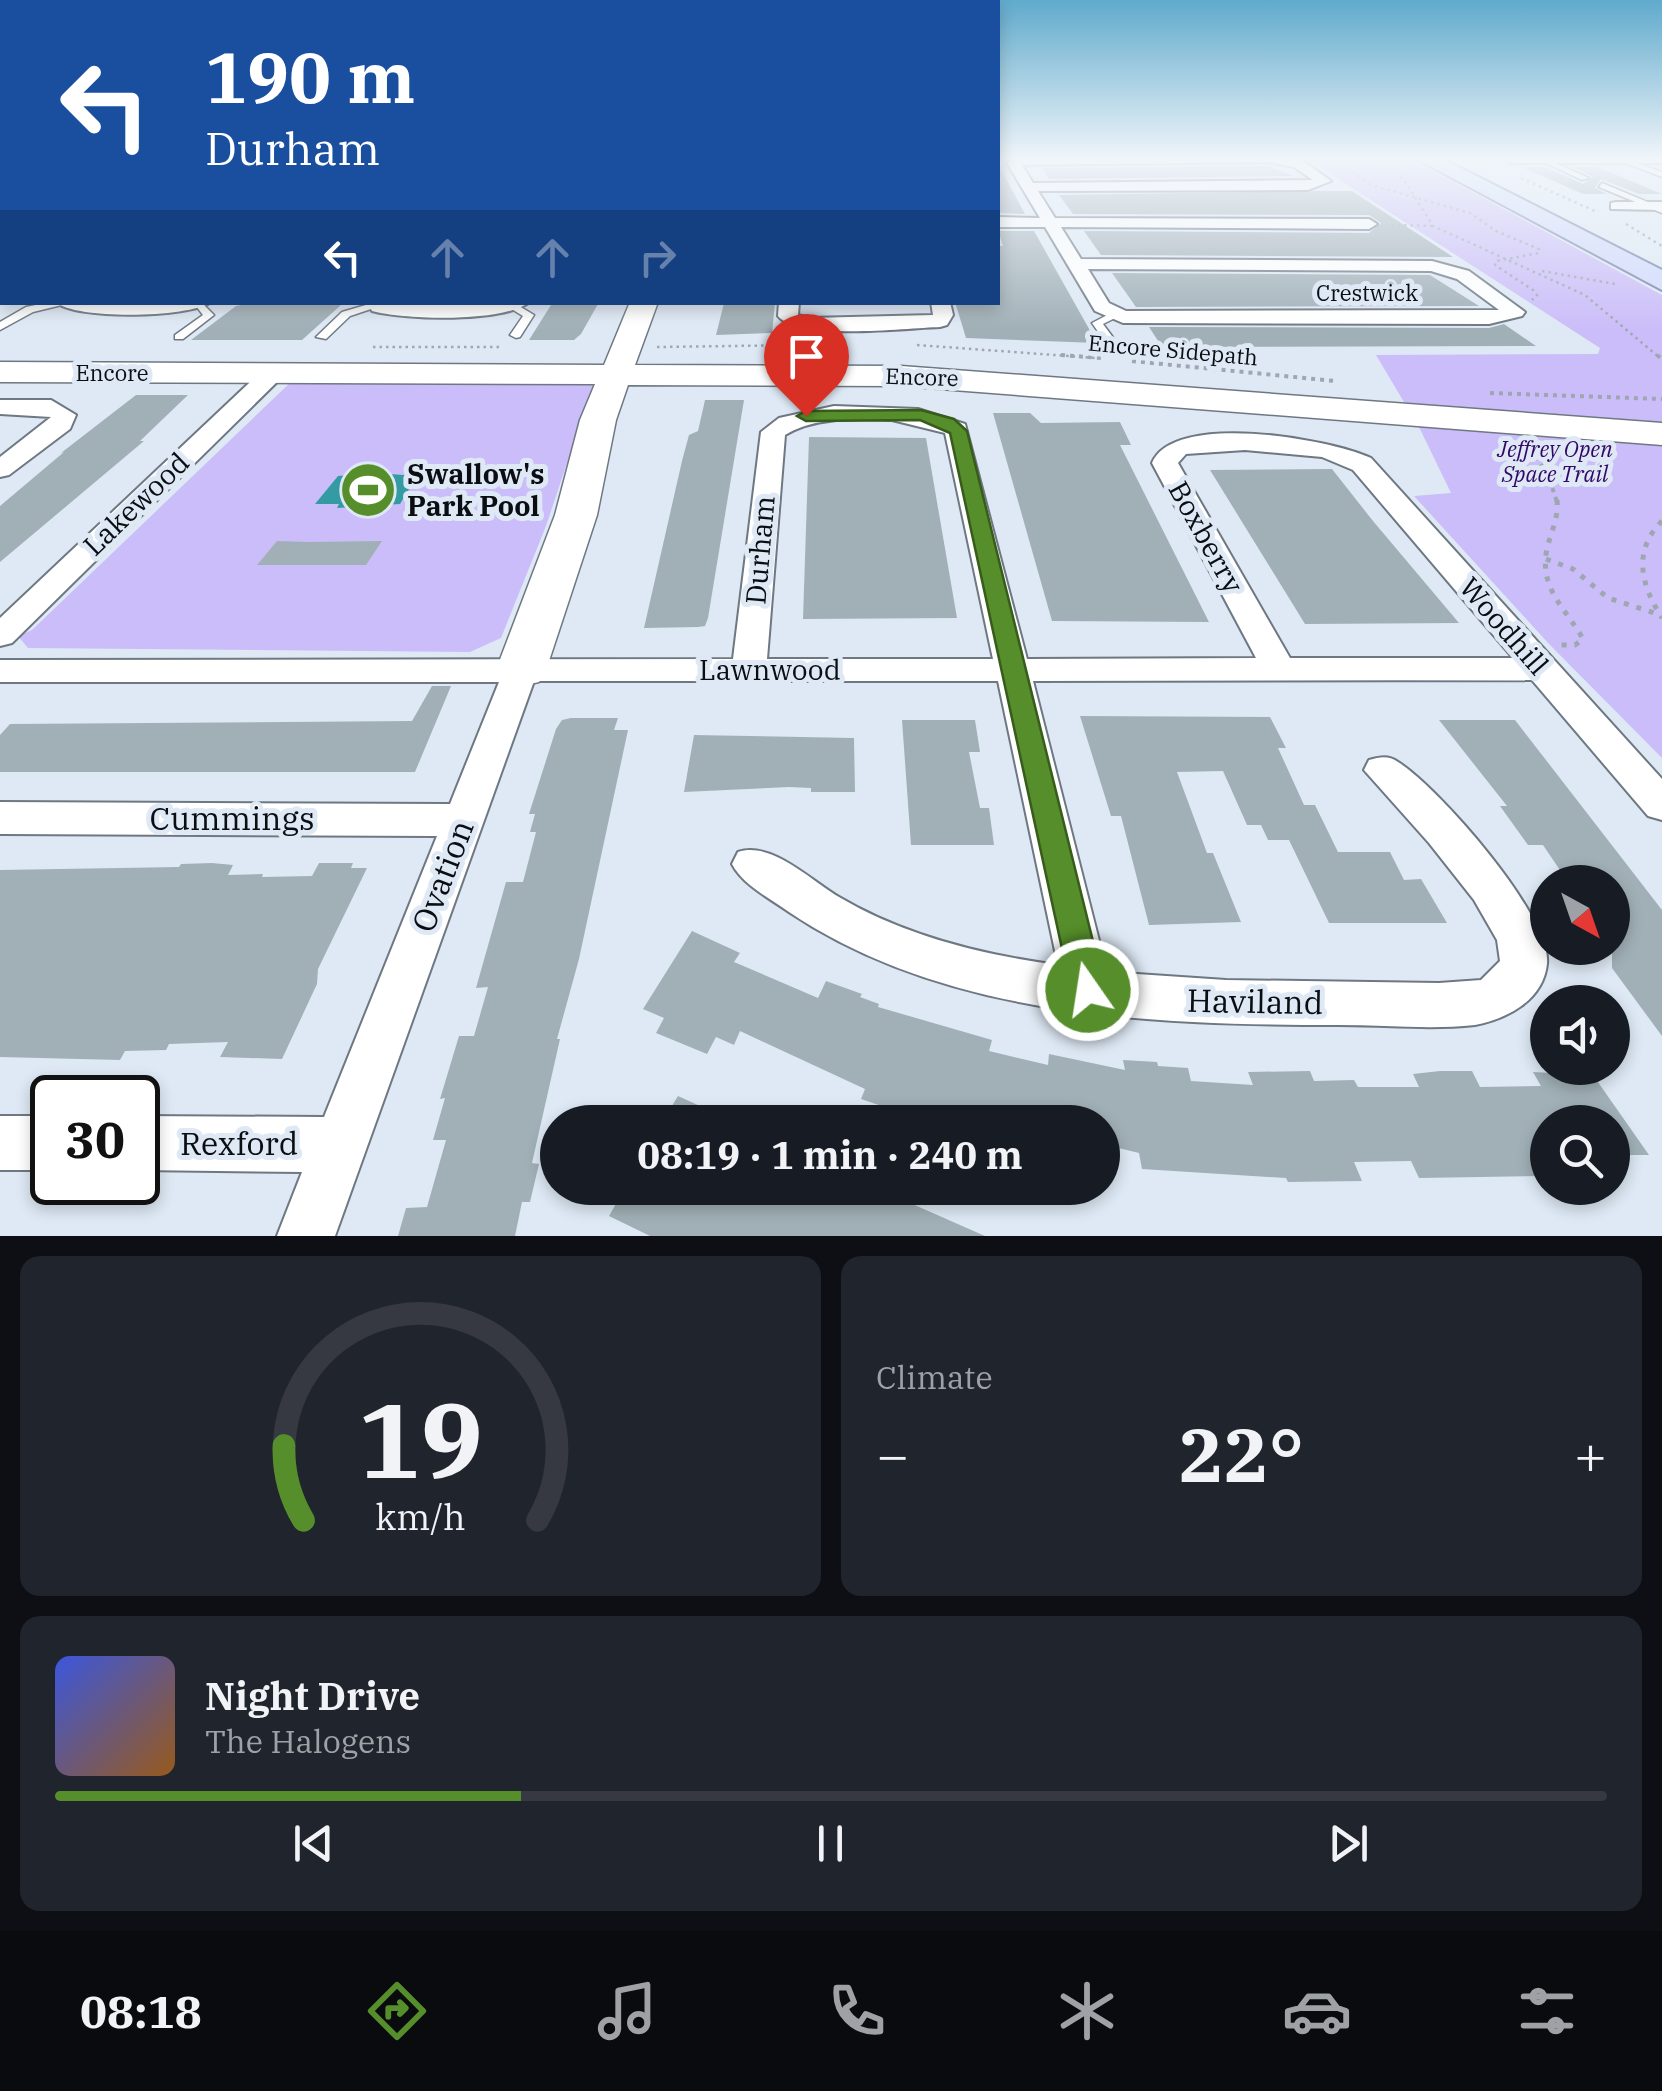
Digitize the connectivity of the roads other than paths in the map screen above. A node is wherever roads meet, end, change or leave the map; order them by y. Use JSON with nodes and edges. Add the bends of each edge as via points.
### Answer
{"nodes":[{"id":1,"x":1046,"y":215,"type":"edge"},
{"id":2,"x":1533,"y":215,"type":"edge"},
{"id":3,"x":1570,"y":215,"type":"edge"},
{"id":4,"x":1000,"y":222,"type":"edge"},
{"id":5,"x":1050,"y":222,"type":"junction"},
{"id":6,"x":1369,"y":224,"type":"road end"},
{"id":7,"x":1662,"y":259,"type":"edge"},
{"id":8,"x":1078,"y":264,"type":"junction"},
{"id":9,"x":1662,"y":282,"type":"edge"},
{"id":10,"x":55,"y":305,"type":"edge"},
{"id":11,"x":69,"y":305,"type":"edge"},
{"id":12,"x":165,"y":305,"type":"edge"},
{"id":13,"x":196,"y":305,"type":"edge"},
{"id":14,"x":374,"y":305,"type":"edge"},
{"id":15,"x":380,"y":305,"type":"edge"},
{"id":16,"x":644,"y":305,"type":"edge"},
{"id":17,"x":672,"y":305,"type":"edge"},
{"id":18,"x":789,"y":305,"type":"edge"},
{"id":19,"x":941,"y":305,"type":"edge"},
{"id":20,"x":512,"y":306,"type":"edge"},
{"id":21,"x":1119,"y":316,"type":"junction"},
{"id":22,"x":0,"y":327,"type":"edge"},
{"id":23,"x":516,"y":336,"type":"dead end"},
{"id":24,"x":179,"y":337,"type":"dead end"},
{"id":25,"x":322,"y":337,"type":"dead end"},
{"id":26,"x":1112,"y":355,"type":"road end"},
{"id":27,"x":0,"y":358,"type":"edge"},
{"id":28,"x":644,"y":362,"type":"junction"},
{"id":29,"x":0,"y":372,"type":"edge"},
{"id":30,"x":273,"y":373,"type":"junction"},
{"id":31,"x":0,"y":407,"type":"edge"},
{"id":32,"x":1662,"y":414,"type":"edge"},
{"id":33,"x":1662,"y":434,"type":"edge"},
{"id":34,"x":1342,"y":452,"type":"joint"},
{"id":35,"x":0,"y":469,"type":"edge"},
{"id":36,"x":0,"y":636,"type":"edge"},
{"id":37,"x":1545,"y":658,"type":"junction"},
{"id":38,"x":1279,"y":669,"type":"junction"},
{"id":39,"x":521,"y":670,"type":"junction"},
{"id":40,"x":749,"y":670,"type":"junction"},
{"id":41,"x":1015,"y":670,"type":"junction"},
{"id":42,"x":0,"y":671,"type":"edge"},
{"id":43,"x":1382,"y":770,"type":"dead end"},
{"id":44,"x":1662,"y":805,"type":"edge"},
{"id":45,"x":5,"y":816,"type":"edge"},
{"id":46,"x":464,"y":820,"type":"junction"},
{"id":47,"x":753,"y":864,"type":"dead end"},
{"id":48,"x":1088,"y":990,"type":"junction"},
{"id":49,"x":0,"y":1142,"type":"edge"},
{"id":50,"x":30,"y":1143,"type":"edge"},
{"id":51,"x":160,"y":1144,"type":"edge"},
{"id":52,"x":341,"y":1145,"type":"junction"},
{"id":53,"x":306,"y":1236,"type":"edge"}],
"edges":[{"from":1,"to":5,"type":"street"},
{"from":2,"to":9,"type":"main road"},
{"from":3,"to":7,"type":"main road"},
{"from":4,"to":5,"type":"street"},
{"from":5,"to":6,"type":"street"},
{"from":5,"to":8,"type":"street"},
{"from":8,"to":21,"type":"street","via":[[1102,308]]},
{"from":8,"to":21,"type":"street","name":"Crestwick","via":[[1432,266],[1456,271],[1514,312],[1501,318]]},
{"from":10,"to":22,"type":"lane"},
{"from":11,"to":12,"type":"street"},
{"from":13,"to":24,"type":"lane","via":[[209,315]]},
{"from":14,"to":25,"type":"lane","via":[[346,314]]},
{"from":15,"to":20,"type":"street"},
{"from":16,"to":28,"type":"street","name":"Ovation"},
{"from":17,"to":28,"type":"street","name":"Ovation"},
{"from":18,"to":19,"type":"street","via":[[793,321],[879,324],[940,321]]},
{"from":20,"to":23,"type":"lane","via":[[529,315]]},
{"from":21,"to":26,"type":"lane","via":[[1097,323]]},
{"from":27,"to":28,"type":"street","name":"Encore"},
{"from":28,"to":30,"type":"street","name":"Encore"},
{"from":28,"to":32,"type":"street","name":"Encore","via":[[821,358],[1026,366],[1477,406]]},
{"from":28,"to":33,"type":"street","name":"Encore","via":[[990,380]]},
{"from":28,"to":39,"type":"street","name":"Ovation","via":[[617,446],[576,515]]},
{"from":29,"to":30,"type":"street","name":"Encore"},
{"from":30,"to":36,"type":"street","name":"Lakewood"},
{"from":31,"to":35,"type":"street","via":[[51,407],[64,414]]},
{"from":34,"to":37,"type":"street","name":"Woodhill","via":[[1367,467]]},
{"from":34,"to":38,"type":"street","name":"Boxberry","via":[[1310,445],[1198,445],[1178,448],[1166,460]]},
{"from":37,"to":38,"type":"street","name":"Lawnwood"},
{"from":37,"to":44,"type":"street","name":"Woodhill"},
{"from":38,"to":41,"type":"street","name":"Lawnwood"},
{"from":39,"to":40,"type":"street","name":"Lawnwood"},
{"from":39,"to":42,"type":"street","name":"Lawnwood"},
{"from":39,"to":46,"type":"street","name":"Ovation"},
{"from":40,"to":41,"type":"street","name":"Lawnwood"},
{"from":40,"to":41,"type":"street","name":"Durham","via":[[772,432],[791,419],[820,414],[912,414],[948,423],[960,434]]},
{"from":41,"to":48,"type":"street"},
{"from":43,"to":48,"type":"street","name":"Haviland","via":[[1444,827],[1512,927],[1524,961],[1511,987],[1482,1002],[1239,1004]]},
{"from":45,"to":46,"type":"street","name":"Cummings"},
{"from":46,"to":52,"type":"street","name":"Ovation"},
{"from":47,"to":48,"type":"street","name":"Haviland","via":[[841,921],[895,945],[992,973]]},
{"from":49,"to":50,"type":"street"},
{"from":51,"to":52,"type":"street","name":"Rexford"},
{"from":52,"to":53,"type":"street","name":"Ovation"}]}
